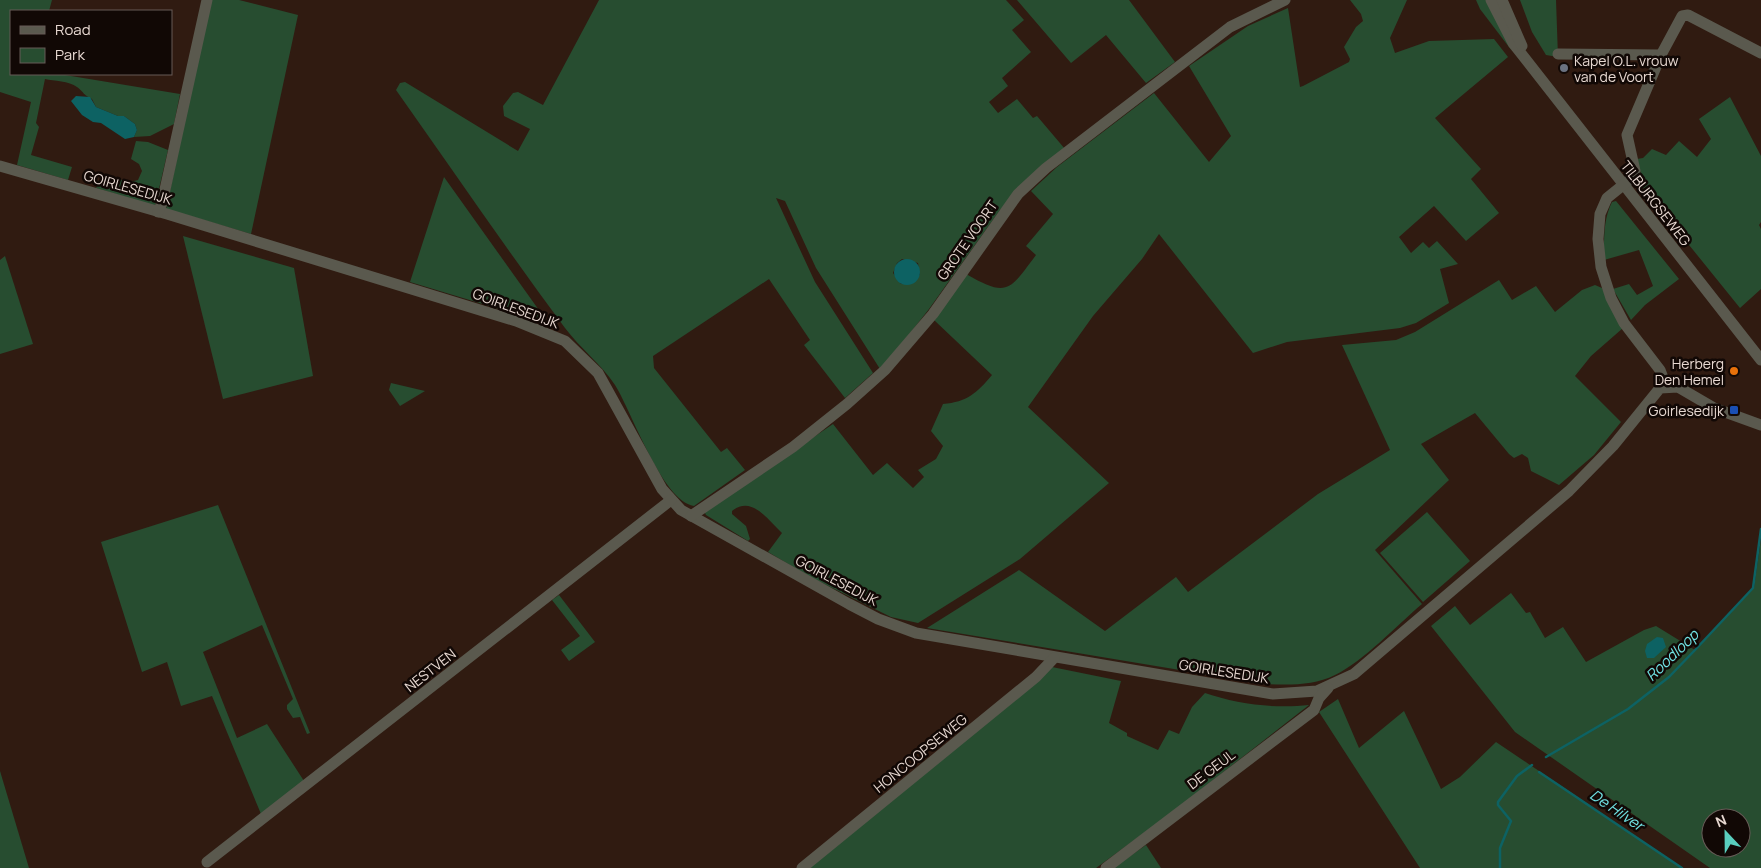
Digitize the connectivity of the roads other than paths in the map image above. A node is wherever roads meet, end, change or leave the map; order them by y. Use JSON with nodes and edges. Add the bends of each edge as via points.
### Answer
{"nodes":[{"id":1,"x":207,"y":0,"type":"edge"},
{"id":2,"x":1285,"y":0,"type":"edge"},
{"id":3,"x":1491,"y":0,"type":"edge"},
{"id":4,"x":1502,"y":0,"type":"edge"},
{"id":5,"x":1761,"y":53,"type":"edge"},
{"id":6,"x":1558,"y":54,"type":"dead end"},
{"id":7,"x":1661,"y":55,"type":"junction"},
{"id":8,"x":1530,"y":63,"type":"junction"},
{"id":9,"x":0,"y":166,"type":"edge"},
{"id":10,"x":1623,"y":185,"type":"junction"},
{"id":11,"x":158,"y":212,"type":"junction"},
{"id":12,"x":1761,"y":360,"type":"edge"},
{"id":13,"x":1666,"y":386,"type":"junction"},
{"id":14,"x":1761,"y":425,"type":"edge"},
{"id":15,"x":671,"y":500,"type":"junction"},
{"id":16,"x":691,"y":516,"type":"junction"},
{"id":17,"x":1054,"y":658,"type":"junction"},
{"id":18,"x":1328,"y":688,"type":"junction"},
{"id":19,"x":207,"y":862,"type":"dead end"},
{"id":20,"x":802,"y":868,"type":"edge"},
{"id":21,"x":1106,"y":868,"type":"edge"}],
"edges":[{"from":1,"to":11,"type":"street"},
{"from":2,"to":16,"type":"street","name":"GROTE VOORT","via":[[1230,27],[1046,168],[1018,194],[933,314],[885,370],[793,447]]},
{"from":3,"to":8,"type":"street","name":"TILBURGSEWEG","via":[[1504,30]]},
{"from":4,"to":8,"type":"street","name":"TILBURGSEWEG"},
{"from":5,"to":7,"type":"street","via":[[1688,15],[1682,16]]},
{"from":6,"to":7,"type":"street"},
{"from":7,"to":10,"type":"street","via":[[1627,135],[1635,171]]},
{"from":8,"to":10,"type":"street","name":"TILBURGSEWEG"},
{"from":9,"to":11,"type":"street","name":"GOIRLESEDIJK"},
{"from":10,"to":12,"type":"street","name":"TILBURGSEWEG"},
{"from":10,"to":13,"type":"street","via":[[1607,198],[1600,214],[1601,267],[1611,298],[1624,323],[1660,370]]},
{"from":11,"to":15,"type":"street","name":"GOIRLESEDIJK","via":[[516,321],[565,341],[598,373],[612,394],[653,474]]},
{"from":13,"to":14,"type":"street","via":[[1678,387],[1714,408]]},
{"from":13,"to":18,"type":"street","name":"GOIRLESEDIJK","via":[[1653,394],[1613,446],[1569,491],[1354,674]]},
{"from":15,"to":16,"type":"street","name":"GOIRLESEDIJK"},
{"from":15,"to":19,"type":"street","name":"NESTVEN"},
{"from":16,"to":17,"type":"street","name":"GOIRLESEDIJK","via":[[878,620],[916,633]]},
{"from":17,"to":18,"type":"street","name":"GOIRLESEDIJK","via":[[1273,694],[1299,694]]},
{"from":17,"to":20,"type":"street","name":"HONCOOPSEWEG","via":[[1036,678]]},
{"from":18,"to":21,"type":"street","name":"DE GEUL","via":[[1314,710]]}]}
